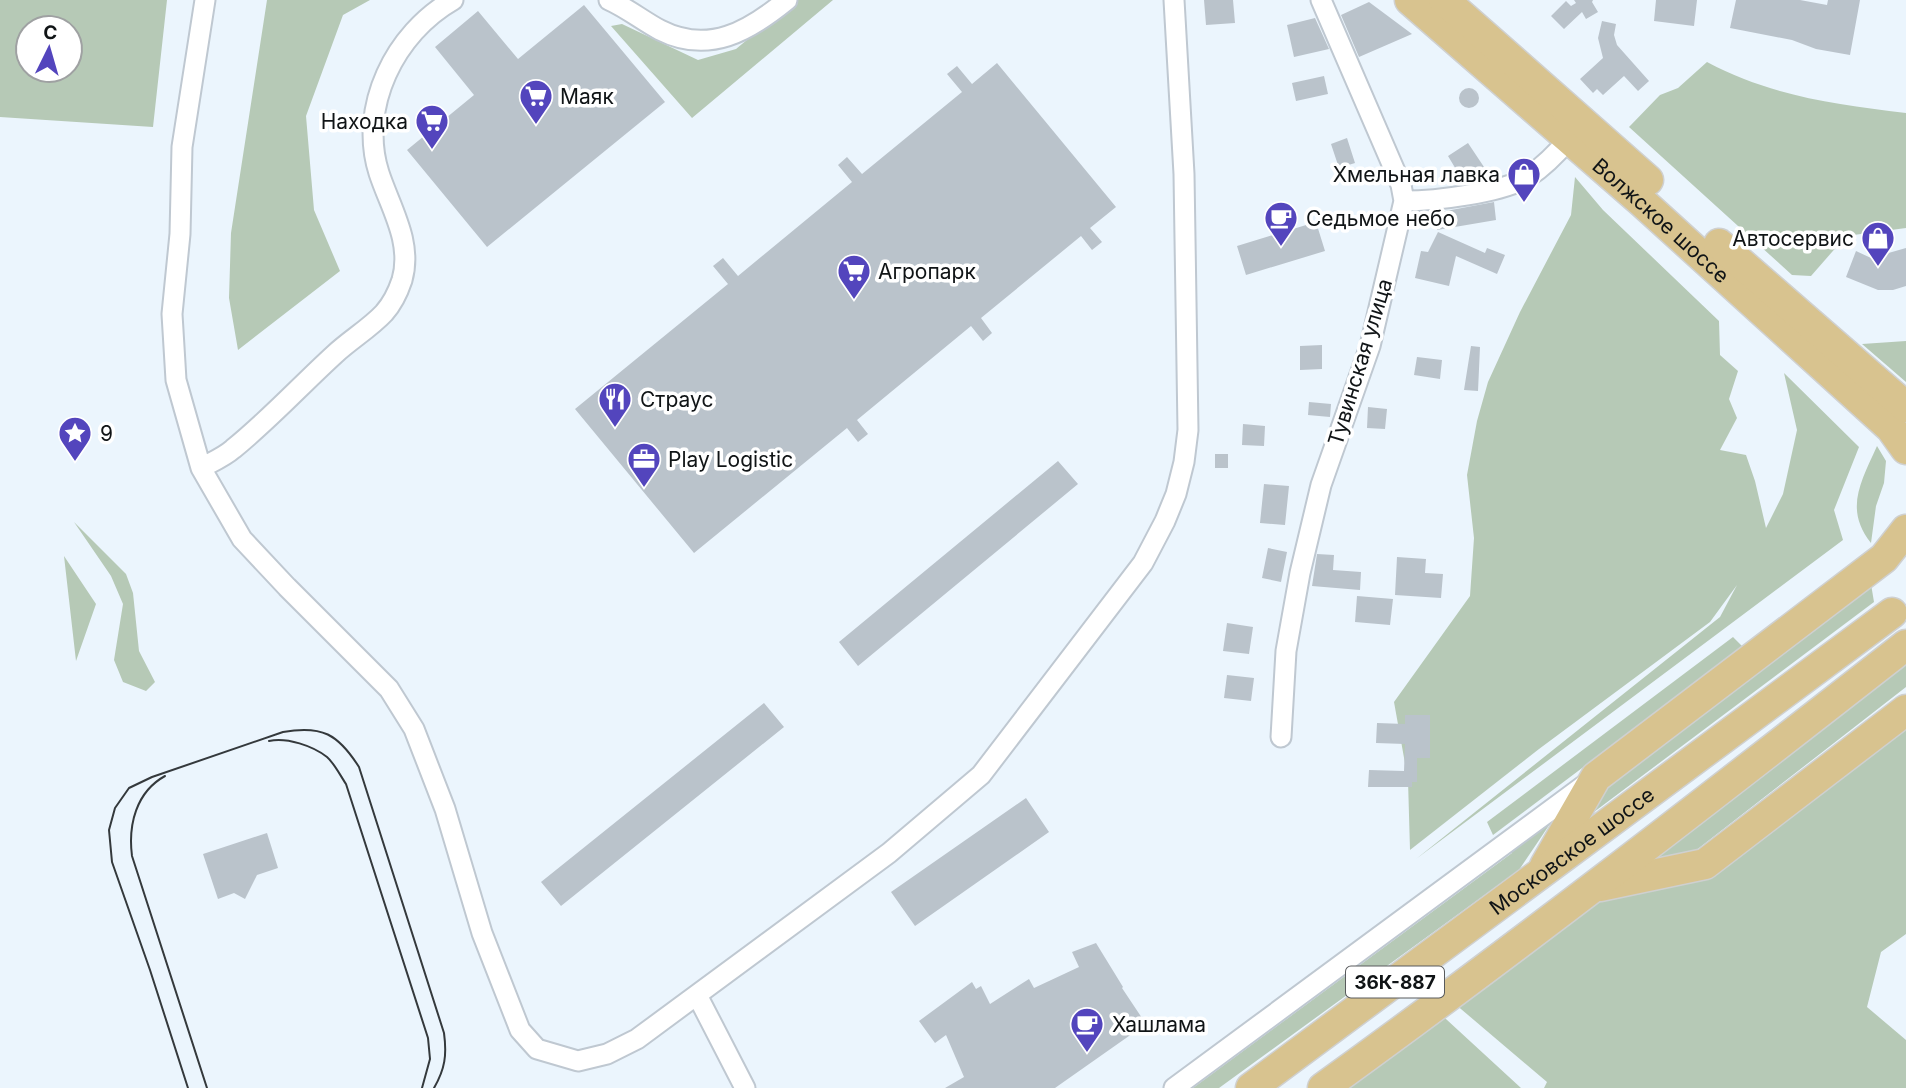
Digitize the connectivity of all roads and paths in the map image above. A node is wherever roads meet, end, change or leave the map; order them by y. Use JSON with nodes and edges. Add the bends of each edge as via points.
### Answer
{"nodes":[{"id":1,"x":205,"y":0,"type":"edge"},
{"id":2,"x":453,"y":0,"type":"edge"},
{"id":3,"x":609,"y":0,"type":"edge"},
{"id":4,"x":788,"y":0,"type":"edge"},
{"id":5,"x":1174,"y":0,"type":"edge"},
{"id":6,"x":1321,"y":0,"type":"edge"},
{"id":7,"x":1410,"y":0,"type":"edge"},
{"id":8,"x":1444,"y":0,"type":"edge"},
{"id":9,"x":1569,"y":140,"type":"junction"},
{"id":10,"x":1404,"y":201,"type":"junction"},
{"id":11,"x":1906,"y":407,"type":"edge"},
{"id":12,"x":1906,"y":449,"type":"edge"},
{"id":13,"x":201,"y":468,"type":"junction"},
{"id":14,"x":1906,"y":530,"type":"edge"},
{"id":15,"x":1892,"y":613,"type":"dead end"},
{"id":16,"x":1906,"y":645,"type":"edge"},
{"id":17,"x":1906,"y":710,"type":"edge"},
{"id":18,"x":1281,"y":737,"type":"dead end"},
{"id":19,"x":1596,"y":777,"type":"junction"},
{"id":20,"x":1539,"y":876,"type":"junction"},
{"id":21,"x":1593,"y":887,"type":"junction"},
{"id":22,"x":697,"y":995,"type":"junction"},
{"id":23,"x":745,"y":1088,"type":"edge"},
{"id":24,"x":1174,"y":1088,"type":"edge"},
{"id":25,"x":1251,"y":1088,"type":"edge"},
{"id":26,"x":1323,"y":1088,"type":"edge"}],
"edges":[{"from":1,"to":13,"type":"street","via":[[182,146],[172,314],[176,380]]},
{"from":2,"to":13,"type":"street","via":[[427,17],[409,38],[382,83],[375,107],[373,151],[403,240],[405,261],[394,298],[383,314],[232,450]]},
{"from":3,"to":4,"type":"street","via":[[662,31],[691,40],[721,40],[750,28]]},
{"from":5,"to":22,"type":"street","via":[[1189,398],[1184,462],[1165,521],[1143,563],[981,775],[889,853]]},
{"from":6,"to":10,"type":"street","name":"Тувинская улица"},
{"from":7,"to":9,"type":"main road","name":"Волжское шоссе"},
{"from":8,"to":11,"type":"main road","name":"Волжское шоссе"},
{"from":9,"to":10,"type":"street","via":[[1516,183],[1430,201]]},
{"from":9,"to":12,"type":"main road","name":"Волжское шоссе","via":[[1891,428]]},
{"from":10,"to":18,"type":"street","name":"Тувинская улица","via":[[1370,346],[1321,485],[1300,573],[1286,651]]},
{"from":13,"to":22,"type":"street","via":[[243,539],[389,689],[414,729],[445,809],[482,933],[520,1030],[537,1049],[578,1061],[607,1054],[637,1039]]},
{"from":14,"to":19,"type":"main road","via":[[1884,558]]},
{"from":15,"to":20,"type":"main road","name":"Московское шоссе","number":"36К-887"},
{"from":16,"to":21,"type":"main road","name":"Московское шоссе","number":"36К-887"},
{"from":17,"to":21,"type":"main road","via":[[1705,864]]},
{"from":19,"to":20,"type":"main road"},
{"from":19,"to":24,"type":"street"},
{"from":20,"to":25,"type":"main road","name":"Московское шоссе","number":"36К-887"},
{"from":21,"to":26,"type":"main road","name":"Московское шоссе","number":"36К-887"},
{"from":22,"to":23,"type":"street"}]}
